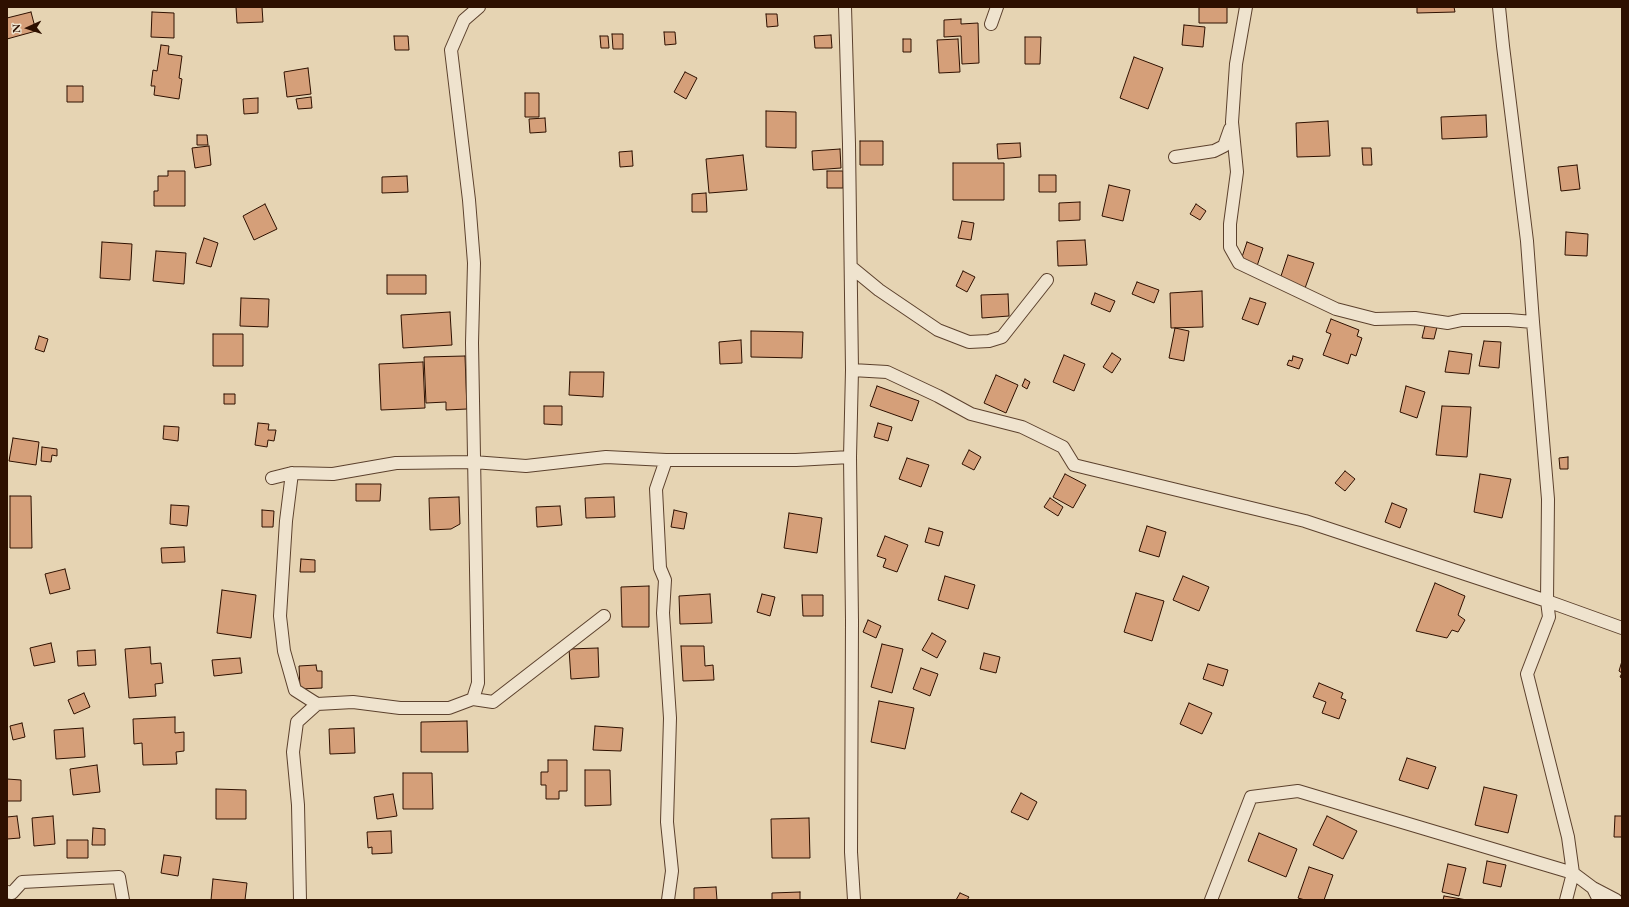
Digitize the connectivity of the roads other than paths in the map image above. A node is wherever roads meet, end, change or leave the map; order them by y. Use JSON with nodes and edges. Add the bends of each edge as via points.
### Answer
{"nodes":[{"id":1,"x":478,"y":7,"type":"edge"},
{"id":2,"x":844,"y":7,"type":"edge"},
{"id":3,"x":996,"y":7,"type":"edge"},
{"id":4,"x":1246,"y":7,"type":"edge"},
{"id":5,"x":1500,"y":7,"type":"edge"},
{"id":6,"x":991,"y":24,"type":"dead end"},
{"id":7,"x":1232,"y":122,"type":"junction"},
{"id":8,"x":1175,"y":157,"type":"dead end"},
{"id":9,"x":851,"y":267,"type":"junction"},
{"id":10,"x":1047,"y":280,"type":"dead end"},
{"id":11,"x":1533,"y":322,"type":"junction"},
{"id":12,"x":852,"y":370,"type":"junction"},
{"id":13,"x":850,"y":457,"type":"junction"},
{"id":14,"x":666,"y":460,"type":"junction"},
{"id":15,"x":473,"y":462,"type":"junction"},
{"id":16,"x":292,"y":473,"type":"junction"},
{"id":17,"x":272,"y":478,"type":"dead end"},
{"id":18,"x":1547,"y":601,"type":"junction"},
{"id":19,"x":604,"y":616,"type":"dead end"},
{"id":20,"x":1622,"y":628,"type":"edge"},
{"id":21,"x":473,"y":699,"type":"junction"},
{"id":22,"x":317,"y":704,"type":"junction"},
{"id":23,"x":1573,"y":873,"type":"junction"},
{"id":24,"x":1593,"y":888,"type":"junction"},
{"id":25,"x":7,"y":892,"type":"edge"},
{"id":26,"x":857,"y":898,"type":"edge"},
{"id":27,"x":123,"y":900,"type":"edge"},
{"id":28,"x":300,"y":900,"type":"edge"},
{"id":29,"x":668,"y":900,"type":"edge"},
{"id":30,"x":1211,"y":900,"type":"edge"},
{"id":31,"x":1566,"y":900,"type":"edge"},
{"id":32,"x":1599,"y":900,"type":"edge"},
{"id":33,"x":1616,"y":900,"type":"edge"}],
"edges":[{"from":1,"to":15,"type":"street","via":[[464,20],[451,50],[474,263]]},
{"from":2,"to":9,"type":"street"},
{"from":3,"to":6,"type":"street"},
{"from":4,"to":7,"type":"street","via":[[1236,64]]},
{"from":5,"to":11,"type":"street","via":[[1504,62],[1528,241]]},
{"from":7,"to":8,"type":"street","via":[[1224,146],[1214,151]]},
{"from":7,"to":11,"type":"street","via":[[1237,172],[1230,224],[1230,247],[1239,262],[1336,309],[1375,319],[1415,318],[1448,323],[1462,320]]},
{"from":9,"to":10,"type":"street","via":[[932,326],[969,342],[1002,337]]},
{"from":9,"to":12,"type":"street"},
{"from":11,"to":18,"type":"street","via":[[1548,499]]},
{"from":12,"to":13,"type":"street"},
{"from":12,"to":18,"type":"street","via":[[887,372],[971,414],[1022,428],[1063,447],[1074,465],[1305,521]]},
{"from":13,"to":14,"type":"street","via":[[796,460]]},
{"from":13,"to":26,"type":"street","via":[[851,852]]},
{"from":14,"to":15,"type":"street","via":[[606,457],[526,466]]},
{"from":14,"to":29,"type":"street","via":[[656,489],[660,568],[665,580],[663,613],[670,718],[667,822],[672,871]]},
{"from":15,"to":16,"type":"street","via":[[396,464],[333,474]]},
{"from":15,"to":21,"type":"street","via":[[478,683]]},
{"from":16,"to":17,"type":"street"},
{"from":16,"to":22,"type":"street","via":[[280,616],[284,651],[295,690]]},
{"from":18,"to":20,"type":"street"},
{"from":18,"to":23,"type":"street","via":[[1549,617],[1527,674],[1568,837]]},
{"from":19,"to":21,"type":"street","via":[[493,702]]},
{"from":21,"to":22,"type":"street","via":[[449,708],[400,708],[353,702]]},
{"from":22,"to":28,"type":"street","via":[[297,722],[293,752],[298,804]]},
{"from":23,"to":24,"type":"street"},
{"from":23,"to":30,"type":"street","via":[[1298,791],[1251,797]]},
{"from":23,"to":31,"type":"street"},
{"from":24,"to":32,"type":"street"},
{"from":24,"to":33,"type":"street"},
{"from":25,"to":27,"type":"street","via":[[12,894],[22,882],[119,877]]}]}
